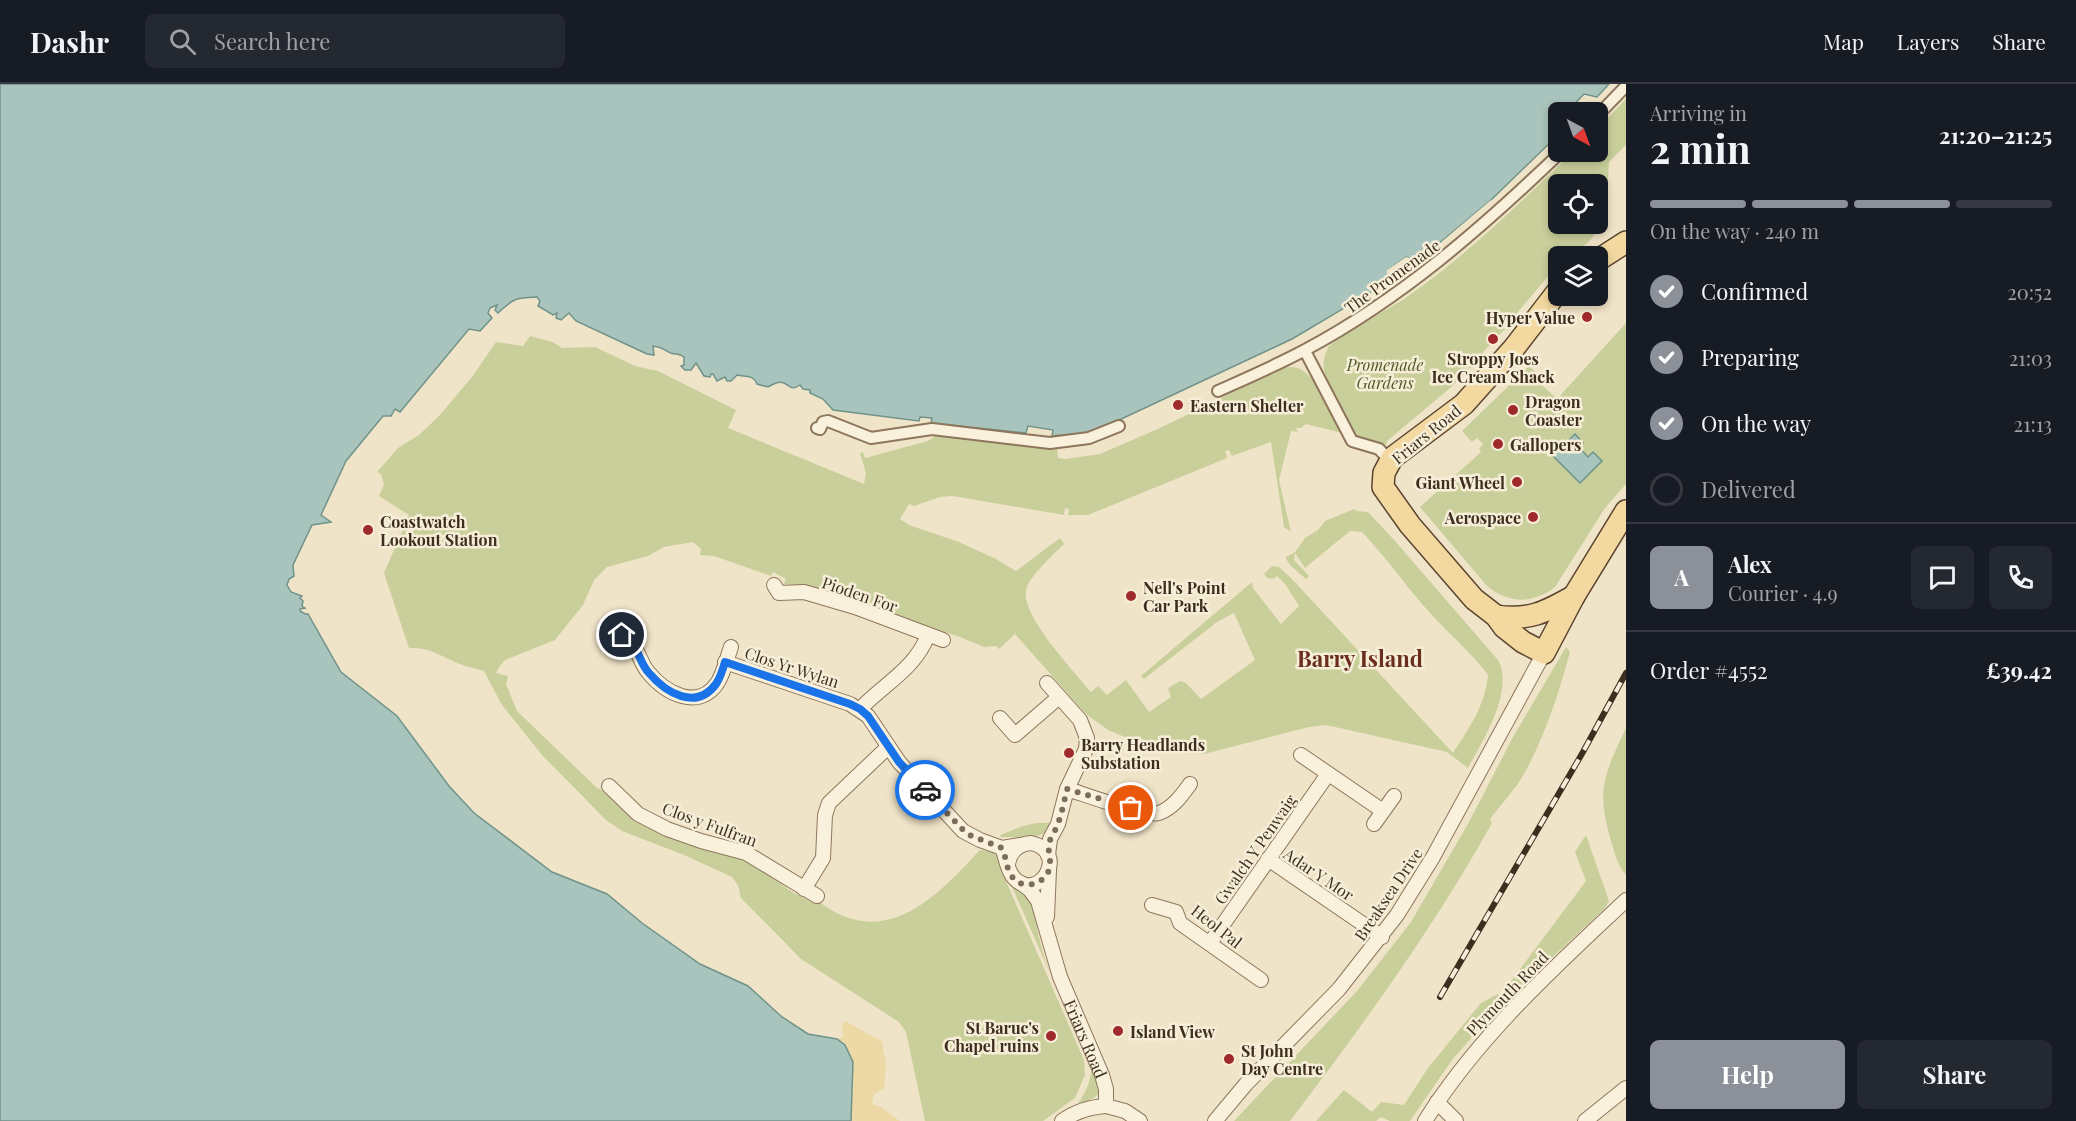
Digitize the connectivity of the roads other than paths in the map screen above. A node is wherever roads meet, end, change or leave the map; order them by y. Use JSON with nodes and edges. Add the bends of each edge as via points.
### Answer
{"nodes":[{"id":1,"x":1626,"y":86,"type":"edge"},
{"id":2,"x":1608,"y":105,"type":"edge"},
{"id":3,"x":1550,"y":162,"type":"edge"},
{"id":4,"x":1626,"y":242,"type":"edge"},
{"id":5,"x":1608,"y":254,"type":"edge"},
{"id":6,"x":1548,"y":304,"type":"edge"},
{"id":7,"x":1305,"y":351,"type":"junction"},
{"id":8,"x":1218,"y":391,"type":"dead end"},
{"id":9,"x":1119,"y":426,"type":"dead end"},
{"id":10,"x":817,"y":428,"type":"dead end"},
{"id":11,"x":1390,"y":461,"type":"junction"},
{"id":12,"x":1626,"y":511,"type":"edge"},
{"id":13,"x":776,"y":594,"type":"dead end"},
{"id":14,"x":1574,"y":596,"type":"junction"},
{"id":15,"x":1503,"y":617,"type":"junction"},
{"id":16,"x":622,"y":635,"type":"dead end"},
{"id":17,"x":928,"y":635,"type":"junction"},
{"id":18,"x":943,"y":640,"type":"dead end"},
{"id":19,"x":1547,"y":646,"type":"junction"},
{"id":20,"x":731,"y":647,"type":"dead end"},
{"id":21,"x":725,"y":662,"type":"junction"},
{"id":22,"x":1047,"y":683,"type":"dead end"},
{"id":23,"x":1059,"y":697,"type":"junction"},
{"id":24,"x":860,"y":709,"type":"junction"},
{"id":25,"x":1000,"y":718,"type":"dead end"},
{"id":26,"x":888,"y":747,"type":"junction"},
{"id":27,"x":1301,"y":755,"type":"dead end"},
{"id":28,"x":1328,"y":774,"type":"junction"},
{"id":29,"x":1190,"y":784,"type":"dead end"},
{"id":30,"x":609,"y":786,"type":"dead end"},
{"id":31,"x":1067,"y":789,"type":"junction"},
{"id":32,"x":1394,"y":796,"type":"dead end"},
{"id":33,"x":1383,"y":811,"type":"junction"},
{"id":34,"x":1374,"y":824,"type":"dead end"},
{"id":35,"x":1050,"y":839,"type":"junction"},
{"id":36,"x":1036,"y":844,"type":"junction"},
{"id":37,"x":1020,"y":845,"type":"junction"},
{"id":38,"x":1002,"y":848,"type":"junction"},
{"id":39,"x":1268,"y":859,"type":"junction"},
{"id":40,"x":1049,"y":862,"type":"junction"},
{"id":41,"x":1008,"y":864,"type":"junction"},
{"id":42,"x":1021,"y":883,"type":"junction"},
{"id":43,"x":1626,"y":900,"type":"edge"},
{"id":44,"x":1152,"y":905,"type":"dead end"},
{"id":45,"x":1048,"y":937,"type":"junction"},
{"id":46,"x":1382,"y":937,"type":"junction"},
{"id":47,"x":1210,"y":943,"type":"junction"},
{"id":48,"x":1261,"y":980,"type":"dead end"},
{"id":49,"x":1626,"y":1088,"type":"edge"},
{"id":50,"x":1437,"y":1102,"type":"junction"},
{"id":51,"x":1106,"y":1106,"type":"junction"},
{"id":52,"x":1062,"y":1121,"type":"edge"},
{"id":53,"x":1140,"y":1121,"type":"edge"},
{"id":54,"x":1215,"y":1121,"type":"edge"},
{"id":55,"x":1425,"y":1121,"type":"edge"},
{"id":56,"x":1456,"y":1121,"type":"edge"},
{"id":57,"x":1585,"y":1121,"type":"edge"}],
"edges":[{"from":1,"to":2,"type":"street"},
{"from":3,"to":7,"type":"street","name":"The Promenade","via":[[1429,270]]},
{"from":4,"to":5,"type":"main road"},
{"from":6,"to":11,"type":"main road","name":"Friars Road","via":[[1464,404]]},
{"from":7,"to":8,"type":"street","name":"The Promenade"},
{"from":7,"to":11,"type":"street","via":[[1352,441],[1379,449]]},
{"from":9,"to":10,"type":"street","via":[[1089,438],[1060,443],[932,429],[872,438],[828,421]]},
{"from":11,"to":15,"type":"main road","name":"Friars Road","via":[[1383,487],[1410,525],[1480,605]]},
{"from":12,"to":14,"type":"main road"},
{"from":13,"to":17,"type":"street","name":"Pioden For","via":[[804,591]]},
{"from":14,"to":15,"type":"main road","via":[[1530,617]]},
{"from":14,"to":19,"type":"main road"},
{"from":15,"to":19,"type":"main road","name":"Friars Road","via":[[1504,627],[1523,642]]},
{"from":16,"to":21,"type":"street","name":"Clos Yr Wylan","via":[[634,646],[647,672],[673,694],[687,698],[709,692],[718,682]]},
{"from":17,"to":18,"type":"street","name":"Pioden For"},
{"from":17,"to":24,"type":"street","via":[[912,663]]},
{"from":19,"to":46,"type":"street","name":"Breaksea Drive","via":[[1420,881]]},
{"from":20,"to":21,"type":"street","name":"Clos Yr Wylan"},
{"from":21,"to":24,"type":"street","name":"Clos Yr Wylan"},
{"from":22,"to":23,"type":"street"},
{"from":23,"to":25,"type":"street","via":[[1015,735]]},
{"from":23,"to":31,"type":"street","name":"Friars Road","via":[[1080,720],[1087,738],[1086,749]]},
{"from":24,"to":26,"type":"street","name":"Clos Yr Wylan"},
{"from":26,"to":30,"type":"street","name":"Clos y Fulfran","via":[[829,803],[823,858],[810,892],[746,853],[667,829],[638,814]]},
{"from":26,"to":38,"type":"street","name":"Clos Yr Wylan","via":[[963,831]]},
{"from":27,"to":28,"type":"street"},
{"from":28,"to":33,"type":"street"},
{"from":28,"to":39,"type":"street","name":"Gwalch Y Penwaig"},
{"from":29,"to":31,"type":"street","via":[[1180,798],[1156,814]]},
{"from":31,"to":35,"type":"street","name":"Friars Road"},
{"from":32,"to":33,"type":"street"},
{"from":33,"to":34,"type":"street"},
{"from":35,"to":36,"type":"street"},
{"from":35,"to":40,"type":"street","name":"Friars Road"},
{"from":36,"to":37,"type":"street"},
{"from":36,"to":40,"type":"street","via":[[1042,847]]},
{"from":37,"to":38,"type":"street"},
{"from":37,"to":41,"type":"street","via":[[1010,855]]},
{"from":38,"to":41,"type":"street"},
{"from":39,"to":46,"type":"street","name":"Adar Y Mor"},
{"from":39,"to":47,"type":"street","name":"Gwalch Y Penwaig"},
{"from":40,"to":42,"type":"street","via":[[1041,881]]},
{"from":40,"to":45,"type":"street","name":"Friars Road"},
{"from":41,"to":42,"type":"street","via":[[1011,875]]},
{"from":42,"to":45,"type":"street","name":"Friars Road","via":[[1036,898]]},
{"from":43,"to":50,"type":"street","name":"Plymouth Road","via":[[1501,1021]]},
{"from":44,"to":47,"type":"street","name":"Heol Pal","via":[[1176,912],[1180,923]]},
{"from":45,"to":51,"type":"street","name":"Friars Road","via":[[1071,1007],[1102,1075]]},
{"from":46,"to":54,"type":"street","name":"Breaksea Drive"},
{"from":47,"to":48,"type":"street","name":"Heol Pal"},
{"from":49,"to":57,"type":"street"},
{"from":50,"to":55,"type":"street","name":"Plymouth Road"},
{"from":50,"to":56,"type":"street"},
{"from":51,"to":52,"type":"street","via":[[1079,1111]]},
{"from":51,"to":53,"type":"street","via":[[1125,1111]]}]}
